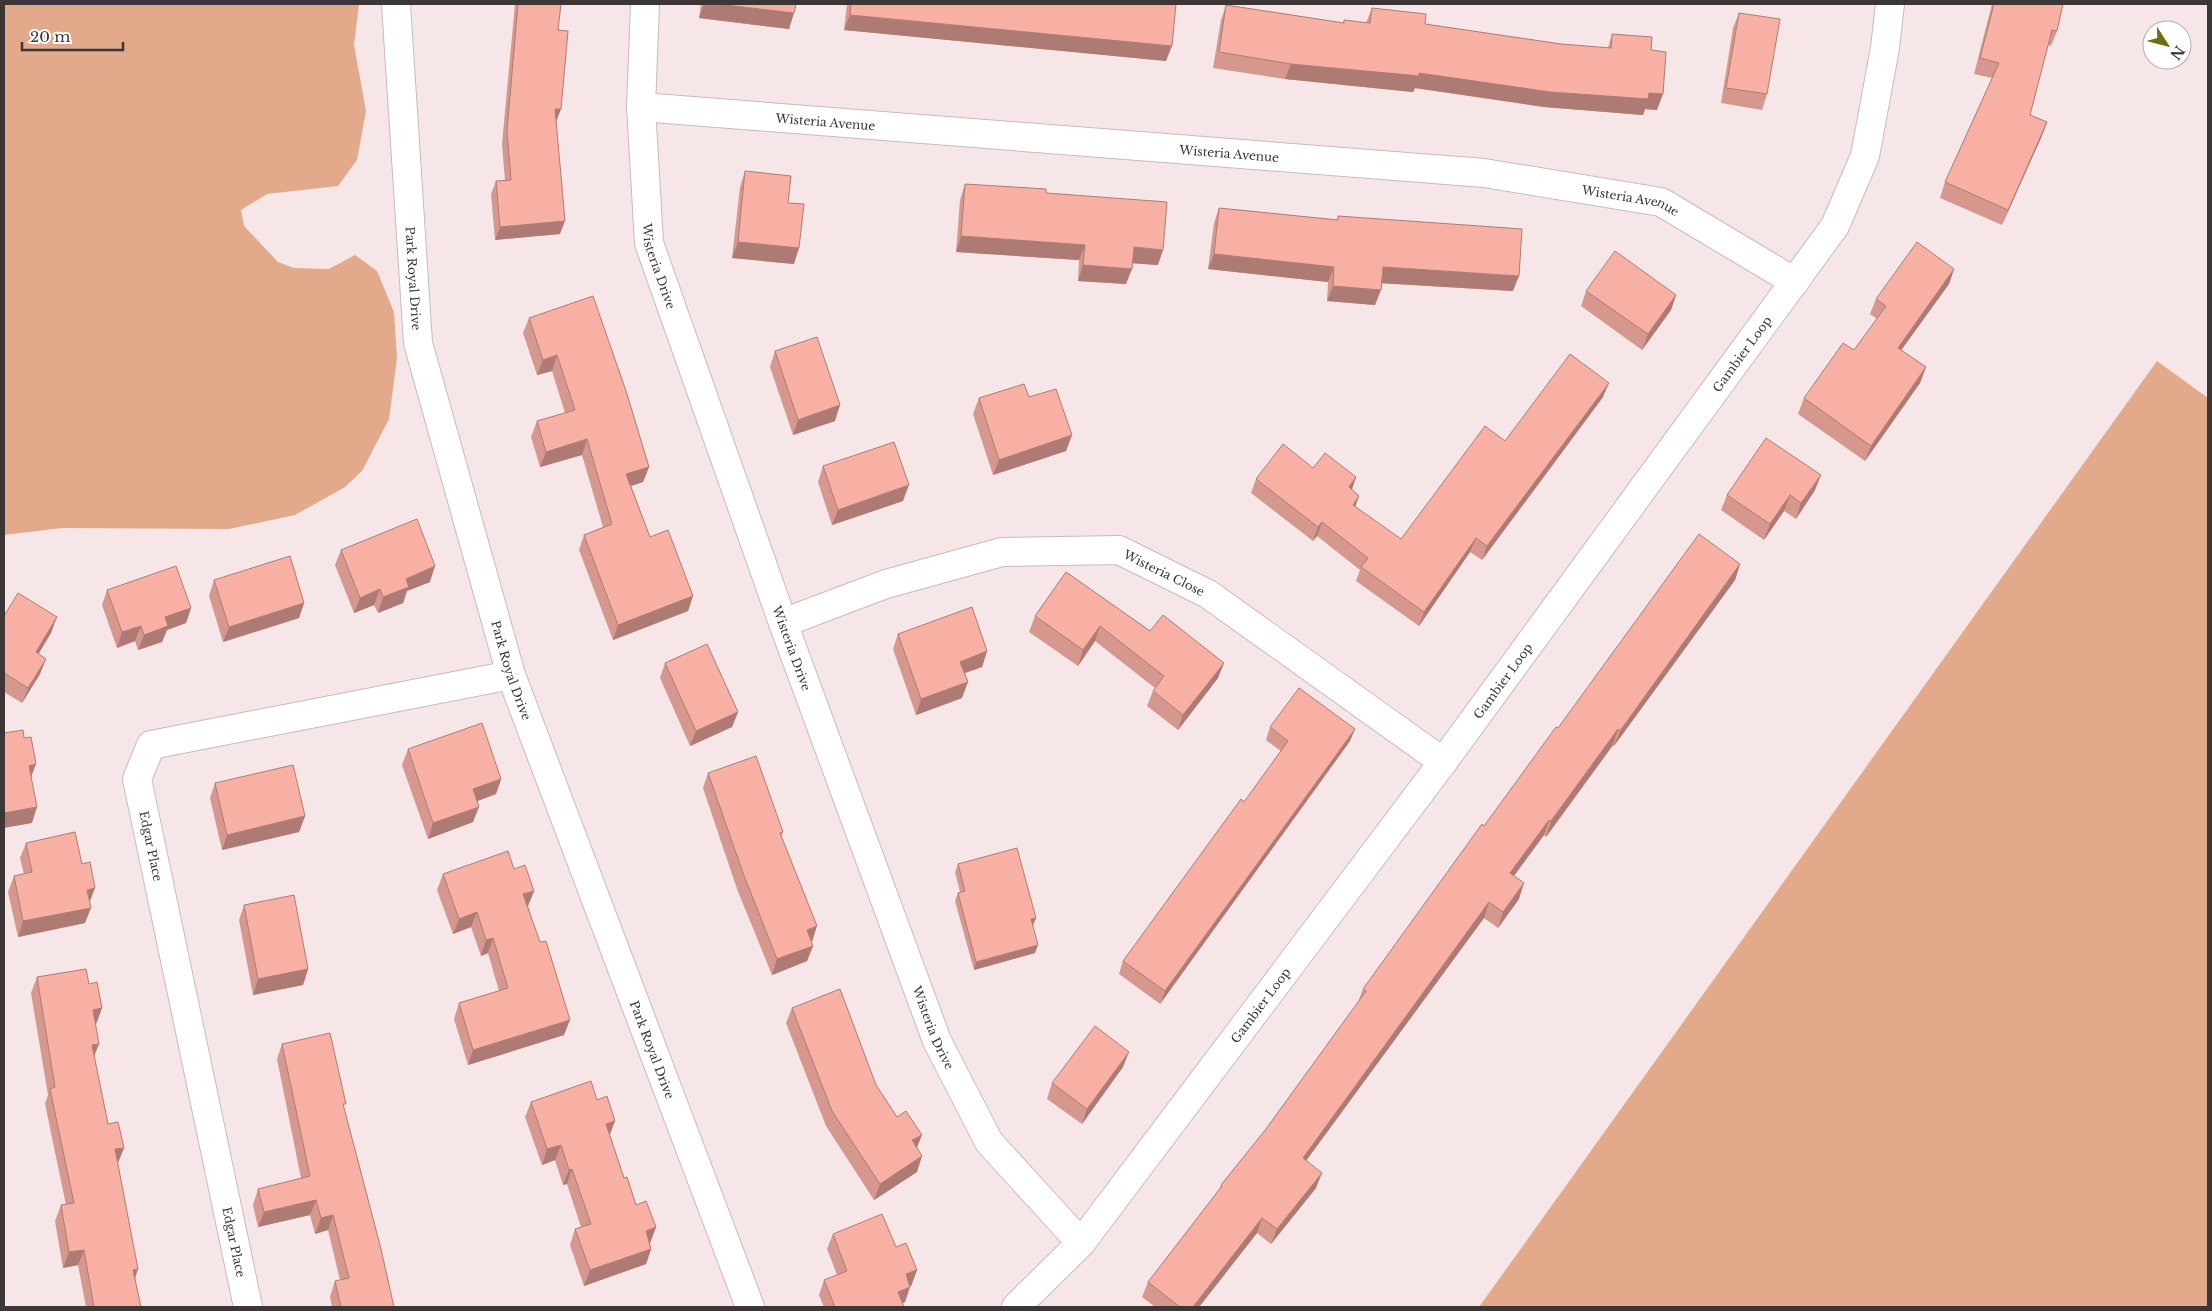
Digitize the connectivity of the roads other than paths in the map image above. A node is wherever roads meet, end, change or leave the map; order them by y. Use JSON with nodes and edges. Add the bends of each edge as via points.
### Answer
{"nodes":[{"id":1,"x":396,"y":4,"type":"edge"},
{"id":2,"x":645,"y":4,"type":"edge"},
{"id":3,"x":1890,"y":4,"type":"edge"},
{"id":4,"x":641,"y":107,"type":"junction"},
{"id":5,"x":1795,"y":282,"type":"junction"},
{"id":6,"x":783,"y":623,"type":"junction"},
{"id":7,"x":511,"y":675,"type":"junction"},
{"id":8,"x":1443,"y":762,"type":"junction"},
{"id":9,"x":1081,"y":1243,"type":"junction"},
{"id":10,"x":248,"y":1307,"type":"edge"},
{"id":11,"x":750,"y":1307,"type":"edge"},
{"id":12,"x":1016,"y":1307,"type":"edge"}],
"edges":[{"from":1,"to":7,"type":"street","name":"Park Royal Drive","via":[[418,343]]},
{"from":2,"to":4,"type":"street","name":"Wisteria Drive"},
{"from":3,"to":5,"type":"street","name":"Gambier Loop","via":[[1886,48],[1865,156],[1835,226]]},
{"from":4,"to":5,"type":"street","name":"Wisteria Avenue","via":[[1484,173],[1661,202]]},
{"from":4,"to":6,"type":"street","name":"Wisteria Drive","via":[[649,243]]},
{"from":5,"to":8,"type":"street","name":"Gambier Loop"},
{"from":6,"to":8,"type":"street","name":"Wisteria Close","via":[[886,584],[1002,552],[1119,550],[1208,594]]},
{"from":6,"to":9,"type":"street","name":"Wisteria Drive","via":[[937,1041],[989,1142]]},
{"from":7,"to":10,"type":"street","name":"Edgar Place","via":[[151,746],[136,779]]},
{"from":7,"to":11,"type":"street","name":"Park Royal Drive"},
{"from":8,"to":9,"type":"street","name":"Gambier Loop"},
{"from":9,"to":12,"type":"street","name":"Gambier Loop"}]}
